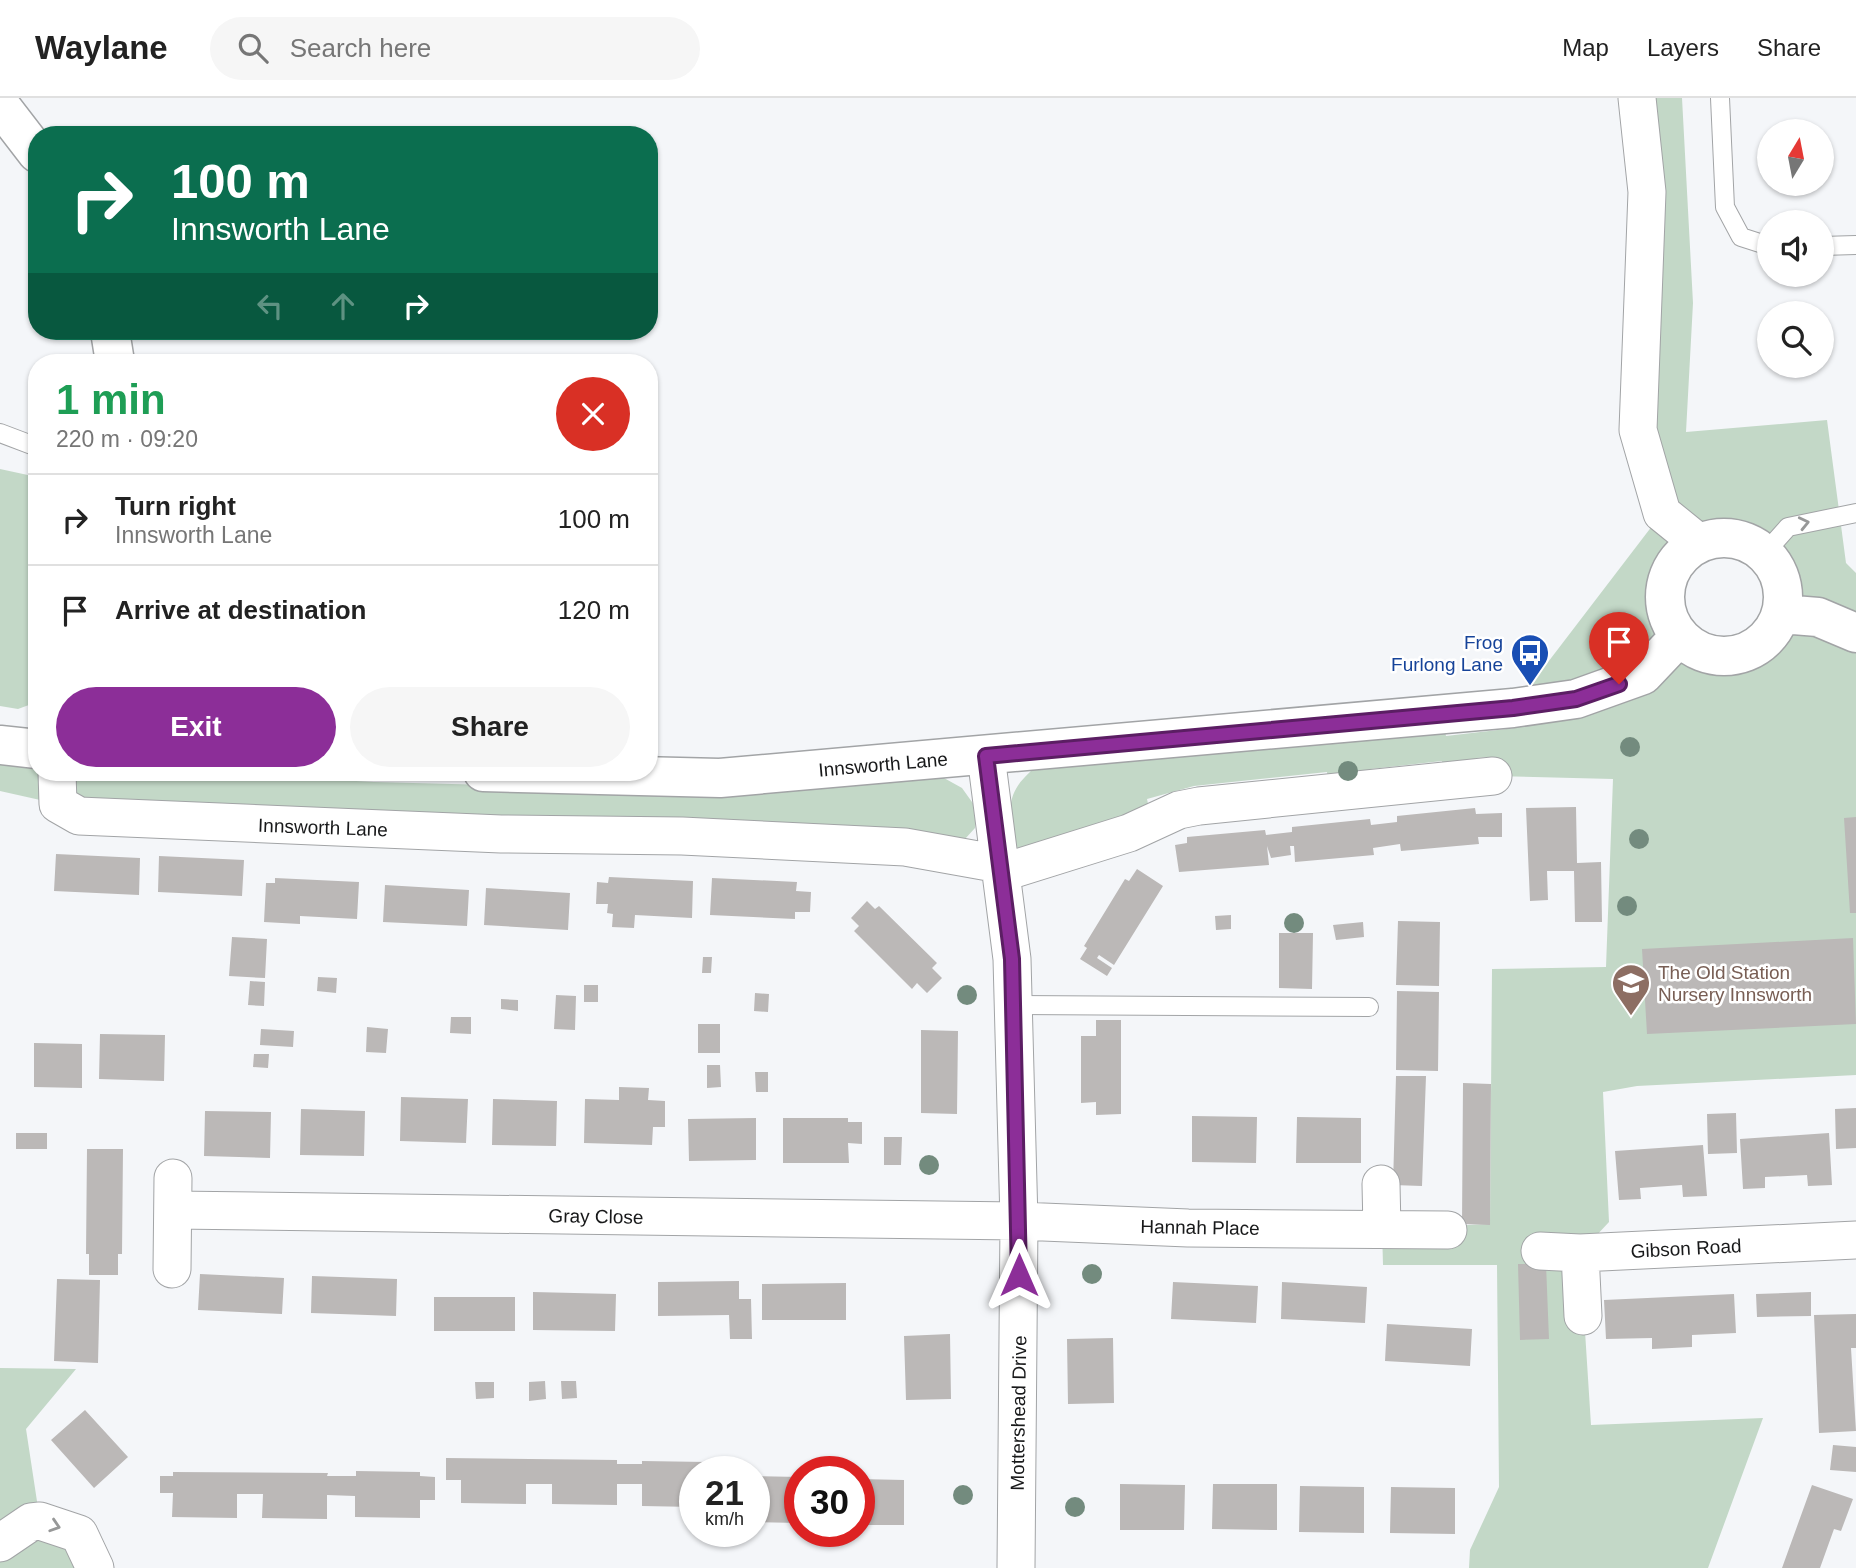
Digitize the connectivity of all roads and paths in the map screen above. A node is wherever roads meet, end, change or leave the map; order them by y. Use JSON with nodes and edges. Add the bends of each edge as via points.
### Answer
{"nodes":[{"id":1,"x":1637,"y":98,"type":"edge"},
{"id":2,"x":1720,"y":98,"type":"edge"},
{"id":3,"x":0,"y":105,"type":"edge"},
{"id":4,"x":28,"y":141,"type":"edge"},
{"id":5,"x":1757,"y":242,"type":"edge"},
{"id":6,"x":1856,"y":245,"type":"edge"},
{"id":7,"x":1834,"y":246,"type":"edge"},
{"id":8,"x":0,"y":433,"type":"edge"},
{"id":9,"x":28,"y":444,"type":"edge"},
{"id":10,"x":1856,"y":513,"type":"edge"},
{"id":11,"x":1699,"y":543,"type":"junction"},
{"id":12,"x":1764,"y":554,"type":"junction"},
{"id":13,"x":1781,"y":614,"type":"junction"},
{"id":14,"x":1856,"y":633,"type":"edge"},
{"id":15,"x":1679,"y":636,"type":"junction"},
{"id":16,"x":0,"y":745,"type":"edge"},
{"id":17,"x":28,"y":748,"type":"edge"},
{"id":18,"x":986,"y":756,"type":"junction"},
{"id":19,"x":658,"y":776,"type":"edge"},
{"id":20,"x":1493,"y":776,"type":"dead end"},
{"id":21,"x":57,"y":781,"type":"edge"},
{"id":22,"x":1000,"y":868,"type":"junction"},
{"id":23,"x":1014,"y":1005,"type":"junction"},
{"id":24,"x":1369,"y":1007,"type":"dead end"},
{"id":25,"x":1381,"y":1184,"type":"dead end"},
{"id":26,"x":1019,"y":1221,"type":"junction"},
{"id":27,"x":1381,"y":1229,"type":"junction"},
{"id":28,"x":1448,"y":1230,"type":"dead end"},
{"id":29,"x":1856,"y":1240,"type":"edge"},
{"id":30,"x":1540,"y":1251,"type":"dead end"},
{"id":31,"x":1580,"y":1253,"type":"junction"},
{"id":32,"x":172,"y":1269,"type":"dead end"},
{"id":33,"x":1583,"y":1316,"type":"dead end"},
{"id":34,"x":0,"y":1544,"type":"edge"},
{"id":35,"x":95,"y":1568,"type":"edge"},
{"id":36,"x":1016,"y":1568,"type":"edge"}],
"edges":[{"from":1,"to":11,"type":"street","via":[[1647,192],[1638,430],[1662,513]]},
{"from":2,"to":5,"type":"lane","via":[[1725,207],[1741,237]]},
{"from":3,"to":4,"type":"street"},
{"from":6,"to":7,"type":"lane"},
{"from":8,"to":9,"type":"lane"},
{"from":12,"to":10,"type":"lane","one_way":true,"via":[[1788,527]]},
{"from":11,"to":12,"type":"street","via":[[1727,538],[1747,542]]},
{"from":11,"to":15,"type":"street","via":[[1678,560],[1668,578],[1665,598],[1669,619]]},
{"from":12,"to":13,"type":"street","via":[[1781,580]]},
{"from":13,"to":14,"type":"street","via":[[1818,617]]},
{"from":13,"to":15,"type":"street","via":[[1769,635],[1744,653],[1704,653]]},
{"from":15,"to":18,"type":"street","name":"Innsworth Lane","via":[[1643,675],[1576,699]]},
{"from":16,"to":17,"type":"street"},
{"from":18,"to":19,"type":"street","name":"Innsworth Lane","via":[[720,778]]},
{"from":18,"to":22,"type":"street","name":"Mottershead Drive"},
{"from":20,"to":22,"type":"street","name":"Innsworth Lane","via":[[1199,806],[1129,833]]},
{"from":21,"to":22,"type":"street","name":"Innsworth Lane","via":[[58,804],[79,816],[905,847]]},
{"from":22,"to":23,"type":"street","name":"Mottershead Drive"},
{"from":23,"to":24,"type":"lane"},
{"from":23,"to":26,"type":"street","name":"Mottershead Drive"},
{"from":25,"to":27,"type":"street"},
{"from":26,"to":27,"type":"street","name":"Hannah Place"},
{"from":26,"to":32,"type":"street","name":"Gray Close","via":[[173,1194]]},
{"from":26,"to":36,"type":"street","name":"Mottershead Drive"},
{"from":27,"to":28,"type":"street","name":"Hannah Place"},
{"from":29,"to":31,"type":"street","name":"Gibson Road"},
{"from":30,"to":31,"type":"street","name":"Gibson Road"},
{"from":31,"to":33,"type":"street"},
{"from":34,"to":35,"type":"street","one_way":true,"via":[[31,1522],[40,1521],[79,1534]]}]}
